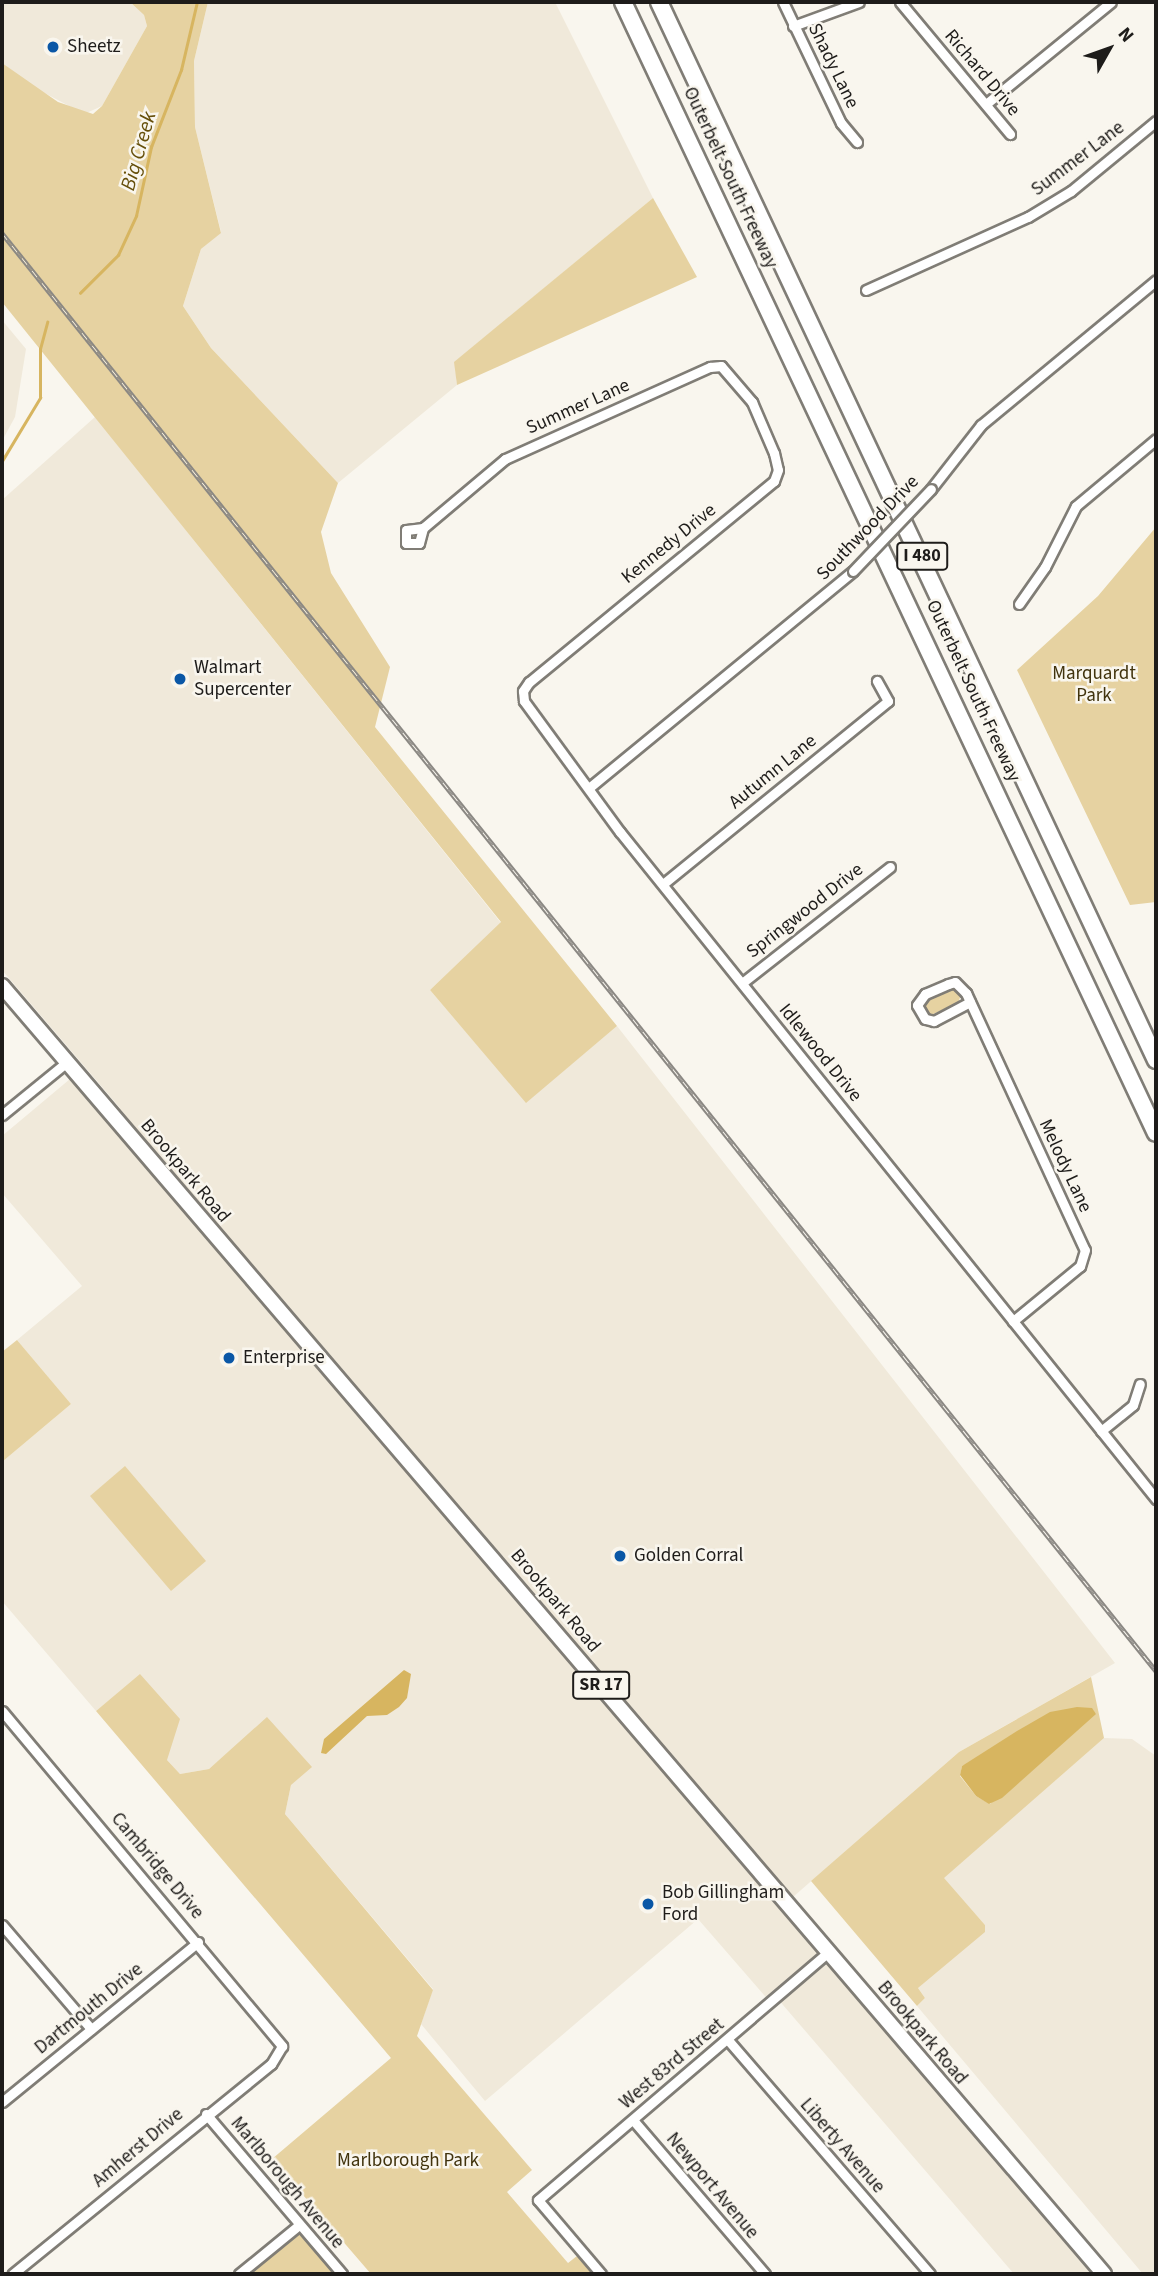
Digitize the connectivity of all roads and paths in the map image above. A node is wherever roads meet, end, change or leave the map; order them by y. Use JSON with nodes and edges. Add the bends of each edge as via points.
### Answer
{"nodes":[{"id":1,"x":623,"y":2,"type":"edge"},
{"id":2,"x":659,"y":2,"type":"edge"},
{"id":3,"x":783,"y":2,"type":"edge"},
{"id":4,"x":859,"y":2,"type":"edge"},
{"id":5,"x":900,"y":2,"type":"edge"},
{"id":6,"x":1111,"y":2,"type":"edge"},
{"id":7,"x":793,"y":26,"type":"junction"},
{"id":8,"x":986,"y":104,"type":"junction"},
{"id":9,"x":1156,"y":121,"type":"edge"},
{"id":10,"x":1010,"y":134,"type":"dead end"},
{"id":11,"x":857,"y":142,"type":"dead end"},
{"id":12,"x":1156,"y":279,"type":"edge"},
{"id":13,"x":866,"y":290,"type":"dead end"},
{"id":14,"x":752,"y":402,"type":"joint"},
{"id":15,"x":1156,"y":439,"type":"edge"},
{"id":16,"x":423,"y":528,"type":"dead end"},
{"id":17,"x":1019,"y":604,"type":"dead end"},
{"id":18,"x":877,"y":681,"type":"dead end"},
{"id":19,"x":523,"y":691,"type":"joint"},
{"id":20,"x":590,"y":787,"type":"junction"},
{"id":21,"x":890,"y":867,"type":"dead end"},
{"id":22,"x":663,"y":884,"type":"junction"},
{"id":23,"x":741,"y":983,"type":"junction"},
{"id":24,"x":2,"y":986,"type":"edge"},
{"id":25,"x":970,"y":1002,"type":"junction"},
{"id":26,"x":1156,"y":1060,"type":"edge"},
{"id":27,"x":67,"y":1062,"type":"junction"},
{"id":28,"x":2,"y":1115,"type":"edge"},
{"id":29,"x":1156,"y":1133,"type":"edge"},
{"id":30,"x":1013,"y":1321,"type":"junction"},
{"id":31,"x":1140,"y":1384,"type":"dead end"},
{"id":32,"x":1101,"y":1431,"type":"junction"},
{"id":33,"x":1156,"y":1499,"type":"edge"},
{"id":34,"x":2,"y":1712,"type":"edge"},
{"id":35,"x":2,"y":1925,"type":"edge"},
{"id":36,"x":198,"y":1942,"type":"junction"},
{"id":37,"x":828,"y":1952,"type":"junction"},
{"id":38,"x":91,"y":2029,"type":"junction"},
{"id":39,"x":728,"y":2040,"type":"junction"},
{"id":40,"x":282,"y":2046,"type":"joint"},
{"id":41,"x":2,"y":2102,"type":"edge"},
{"id":42,"x":206,"y":2114,"type":"junction"},
{"id":43,"x":633,"y":2120,"type":"junction"},
{"id":44,"x":299,"y":2225,"type":"junction"},
{"id":45,"x":17,"y":2273,"type":"edge"},
{"id":46,"x":239,"y":2274,"type":"edge"},
{"id":47,"x":342,"y":2274,"type":"edge"},
{"id":48,"x":601,"y":2274,"type":"edge"},
{"id":49,"x":765,"y":2274,"type":"edge"},
{"id":50,"x":930,"y":2274,"type":"edge"},
{"id":51,"x":1104,"y":2274,"type":"edge"}],
"edges":[{"from":1,"to":29,"type":"highway","name":"Outerbelt South Freeway","number":"I 480"},
{"from":2,"to":26,"type":"highway","name":"Outerbelt South Freeway","number":"I 480"},
{"from":3,"to":7,"type":"street","name":"Shady Lane"},
{"from":4,"to":7,"type":"street"},
{"from":5,"to":8,"type":"street","name":"Richard Drive"},
{"from":6,"to":8,"type":"street"},
{"from":7,"to":11,"type":"street","name":"Shady Lane","via":[[841,123]]},
{"from":8,"to":10,"type":"street","name":"Richard Drive"},
{"from":9,"to":13,"type":"street","name":"Summer Lane","via":[[1071,191],[1028,217]]},
{"from":12,"to":20,"type":"street","name":"Southwood Drive","bridge":true,"via":[[981,425],[932,489],[853,571]]},
{"from":14,"to":16,"type":"street","name":"Summer Lane","via":[[720,366],[710,367],[505,459]]},
{"from":14,"to":19,"type":"street","name":"Kennedy Drive","via":[[774,453],[778,470],[774,481]]},
{"from":15,"to":17,"type":"street","via":[[1076,506],[1045,567]]},
{"from":18,"to":22,"type":"street","name":"Autumn Lane","via":[[888,702]]},
{"from":19,"to":20,"type":"street","name":"Idlewood Drive","via":[[528,708]]},
{"from":20,"to":22,"type":"street","name":"Idlewood Drive"},
{"from":21,"to":23,"type":"street","name":"Springwood Drive"},
{"from":22,"to":23,"type":"street","name":"Idlewood Drive"},
{"from":23,"to":30,"type":"street","name":"Idlewood Drive"},
{"from":24,"to":27,"type":"main road","name":"Brookpark Road","number":"SR 17"},
{"from":25,"to":25,"type":"street","via":[[955,982],[925,994],[917,1005],[925,1019],[934,1021]]},
{"from":25,"to":30,"type":"street","name":"Melody Lane","via":[[1085,1250],[1080,1266]]},
{"from":27,"to":28,"type":"street"},
{"from":27,"to":37,"type":"main road","name":"Brookpark Road","number":"SR 17"},
{"from":30,"to":32,"type":"street","name":"Idlewood Drive"},
{"from":31,"to":32,"type":"street","via":[[1133,1405]]},
{"from":32,"to":33,"type":"street","name":"Idlewood Drive"},
{"from":34,"to":36,"type":"street","name":"Cambridge Drive"},
{"from":35,"to":38,"type":"street"},
{"from":36,"to":38,"type":"street","name":"Dartmouth Drive"},
{"from":36,"to":40,"type":"street","name":"Cambridge Drive"},
{"from":37,"to":39,"type":"street","name":"West 83rd Street"},
{"from":37,"to":51,"type":"main road","name":"Brookpark Road","number":"SR 17"},
{"from":38,"to":41,"type":"street","name":"Dartmouth Drive"},
{"from":39,"to":43,"type":"street","name":"West 83rd Street"},
{"from":39,"to":50,"type":"street","name":"Liberty Avenue"},
{"from":40,"to":42,"type":"street","name":"Amherst Drive","via":[[271,2064]]},
{"from":42,"to":44,"type":"street","name":"Marlborough Avenue"},
{"from":42,"to":45,"type":"street","name":"Amherst Drive"},
{"from":43,"to":48,"type":"street","name":"West 83rd Street","via":[[538,2200]]},
{"from":43,"to":49,"type":"street","name":"Newport Avenue"},
{"from":44,"to":46,"type":"street"},
{"from":44,"to":47,"type":"street","name":"Marlborough Avenue"}]}
